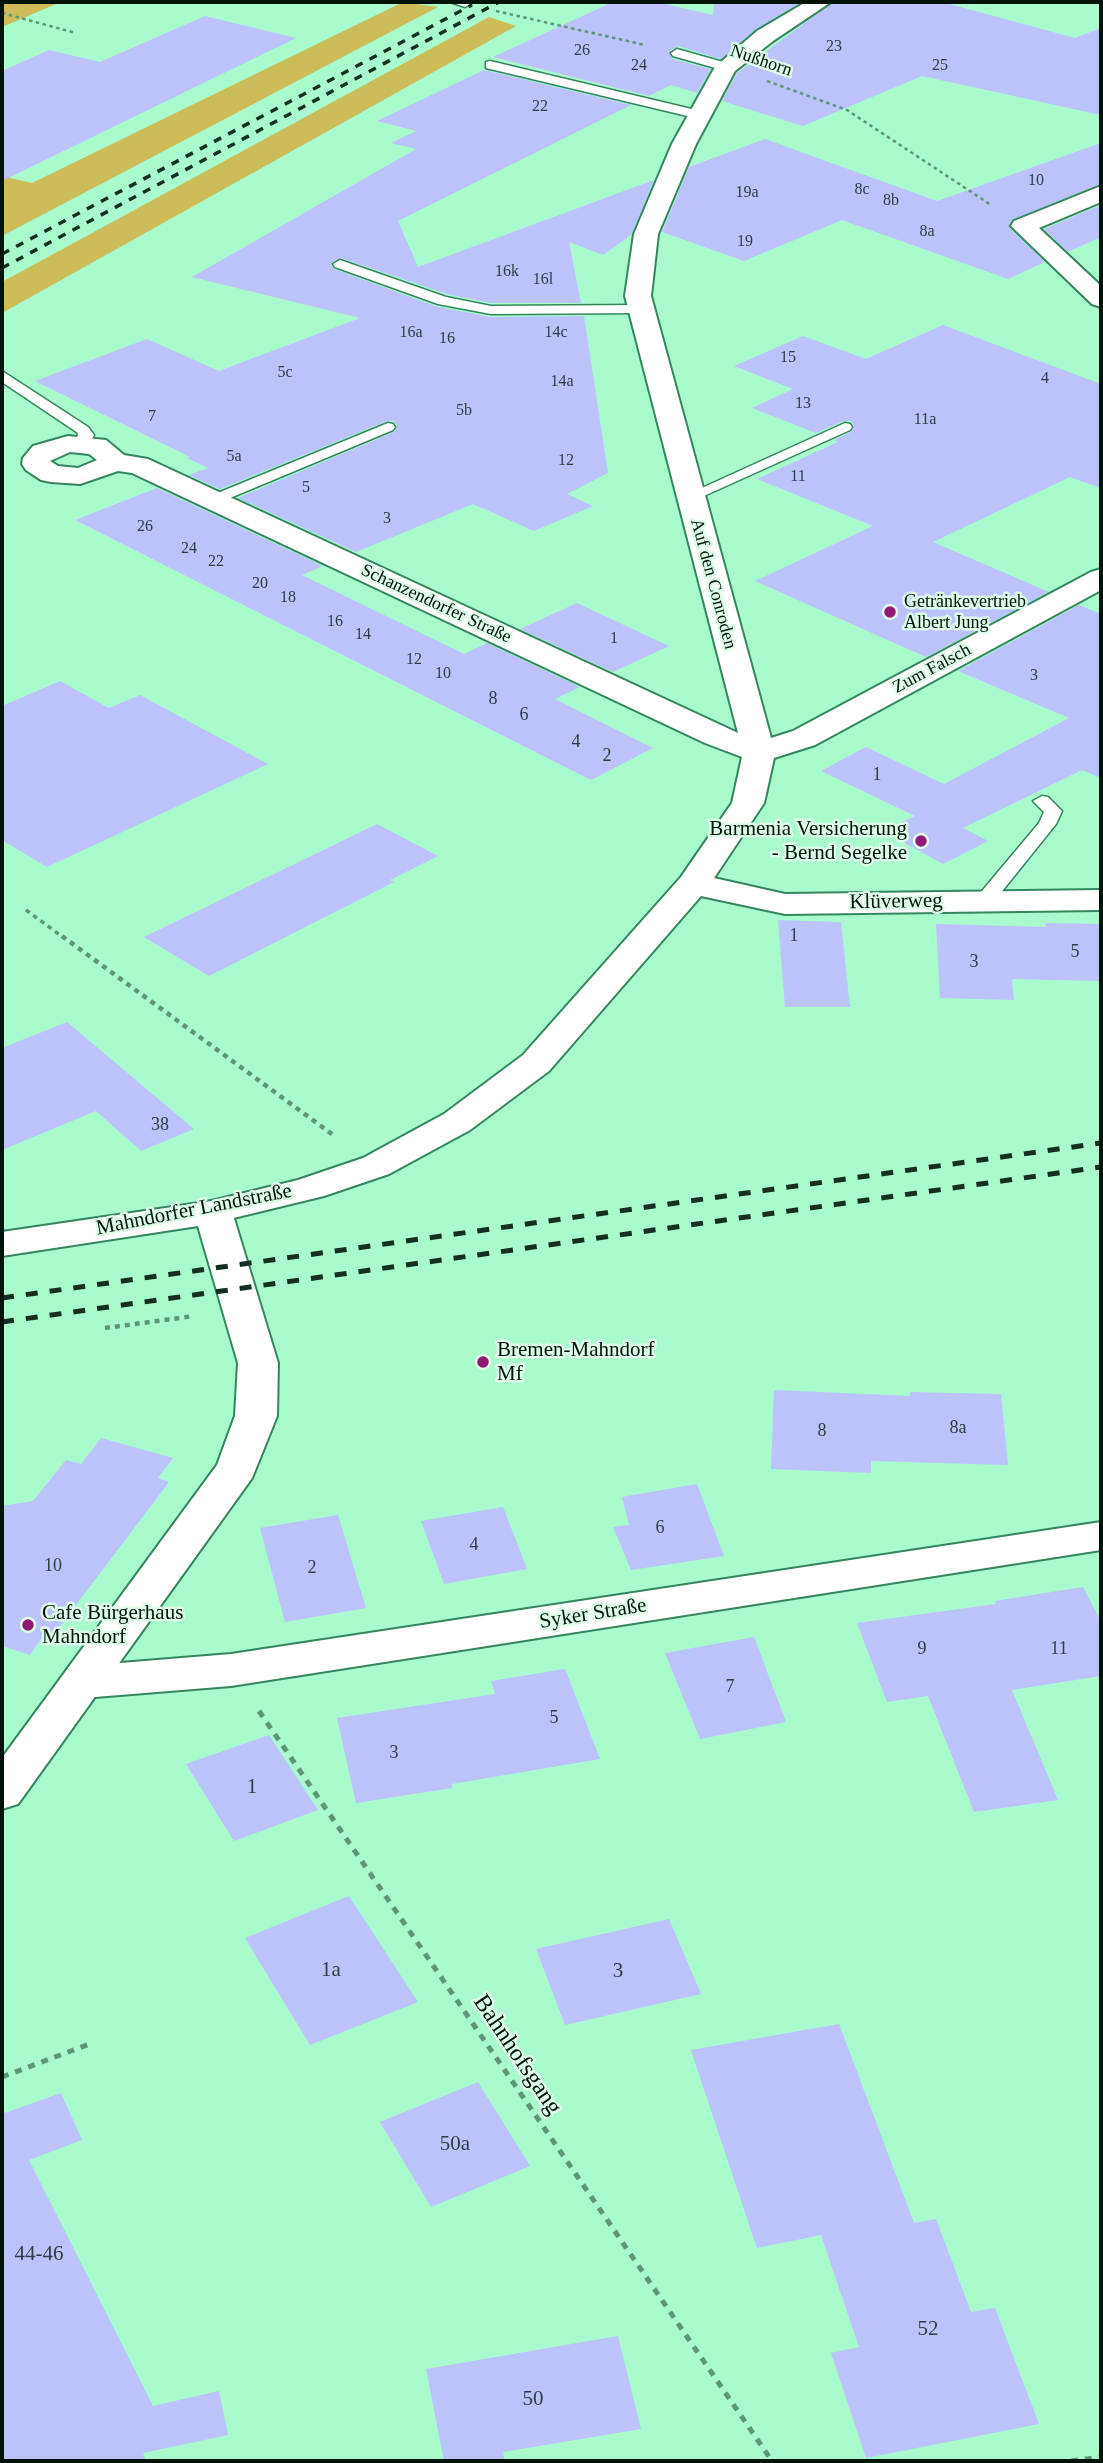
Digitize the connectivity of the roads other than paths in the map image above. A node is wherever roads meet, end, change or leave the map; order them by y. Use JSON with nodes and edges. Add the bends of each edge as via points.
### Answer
{"nodes":[{"id":1,"x":820,"y":2,"type":"edge"},
{"id":2,"x":677,"y":53,"type":"road end"},
{"id":3,"x":490,"y":65,"type":"dead end"},
{"id":4,"x":726,"y":67,"type":"junction"},
{"id":5,"x":700,"y":115,"type":"junction"},
{"id":6,"x":1101,"y":193,"type":"edge"},
{"id":7,"x":340,"y":264,"type":"dead end"},
{"id":8,"x":1101,"y":299,"type":"edge"},
{"id":9,"x":641,"y":309,"type":"junction"},
{"id":10,"x":2,"y":375,"type":"edge"},
{"id":11,"x":845,"y":426,"type":"dead end"},
{"id":12,"x":388,"y":427,"type":"dead end"},
{"id":13,"x":83,"y":444,"type":"junction"},
{"id":14,"x":111,"y":462,"type":"junction"},
{"id":15,"x":690,"y":497,"type":"junction"},
{"id":16,"x":213,"y":500,"type":"junction"},
{"id":17,"x":1101,"y":579,"type":"edge"},
{"id":18,"x":759,"y":752,"type":"junction"},
{"id":19,"x":1042,"y":800,"type":"dead end"},
{"id":20,"x":693,"y":884,"type":"junction"},
{"id":21,"x":1101,"y":900,"type":"edge"},
{"id":22,"x":984,"y":901,"type":"junction"},
{"id":23,"x":457,"y":1122,"type":"joint"},
{"id":24,"x":213,"y":1212,"type":"junction"},
{"id":25,"x":2,"y":1244,"type":"edge"},
{"id":26,"x":1101,"y":1536,"type":"edge"},
{"id":27,"x":83,"y":1682,"type":"junction"},
{"id":28,"x":2,"y":1792,"type":"edge"}],
"edges":[{"from":1,"to":4,"type":"street","name":"Auf den Conroden"},
{"from":2,"to":4,"type":"lane","name":"Nußhorn"},
{"from":3,"to":5,"type":"lane"},
{"from":4,"to":5,"type":"street","name":"Auf den Conroden"},
{"from":5,"to":9,"type":"street","name":"Auf den Conroden","via":[[646,234],[638,296]]},
{"from":6,"to":8,"type":"street","via":[[1023,226]]},
{"from":7,"to":9,"type":"lane","via":[[443,301],[491,310]]},
{"from":9,"to":15,"type":"street","name":"Auf den Conroden"},
{"from":10,"to":13,"type":"lane","via":[[83,429],[87,435]]},
{"from":11,"to":15,"type":"lane"},
{"from":12,"to":16,"type":"lane"},
{"from":13,"to":14,"type":"street","name":"Schanzendorfer Straße","via":[[106,450]]},
{"from":13,"to":14,"type":"street","via":[[54,447],[37,458],[36,464],[64,477],[94,473]]},
{"from":14,"to":16,"type":"street","name":"Schanzendorfer Straße","via":[[138,465]]},
{"from":15,"to":18,"type":"street","name":"Auf den Conroden"},
{"from":16,"to":18,"type":"street","name":"Schanzendorfer Straße"},
{"from":17,"to":18,"type":"street","name":"Zum Falsch","via":[[804,738]]},
{"from":18,"to":20,"type":"street","name":"Auf den Conroden","via":[[748,803]]},
{"from":19,"to":22,"type":"lane","via":[[1053,811],[1046,824]]},
{"from":20,"to":22,"type":"street","name":"Klüverweg","via":[[785,904]]},
{"from":20,"to":23,"type":"street","name":"Auf den Conroden","via":[[536,1063]]},
{"from":21,"to":22,"type":"street","name":"Klüverweg"},
{"from":23,"to":24,"type":"street","name":"Mahndorfer Landstraße","via":[[376,1166],[311,1188]]},
{"from":24,"to":25,"type":"street","name":"Mahndorfer Landstraße"},
{"from":24,"to":27,"type":"street","via":[[258,1363],[256,1416],[237,1468]]},
{"from":26,"to":27,"type":"street","name":"Syker Straße","via":[[231,1670]]},
{"from":27,"to":28,"type":"street"}]}
